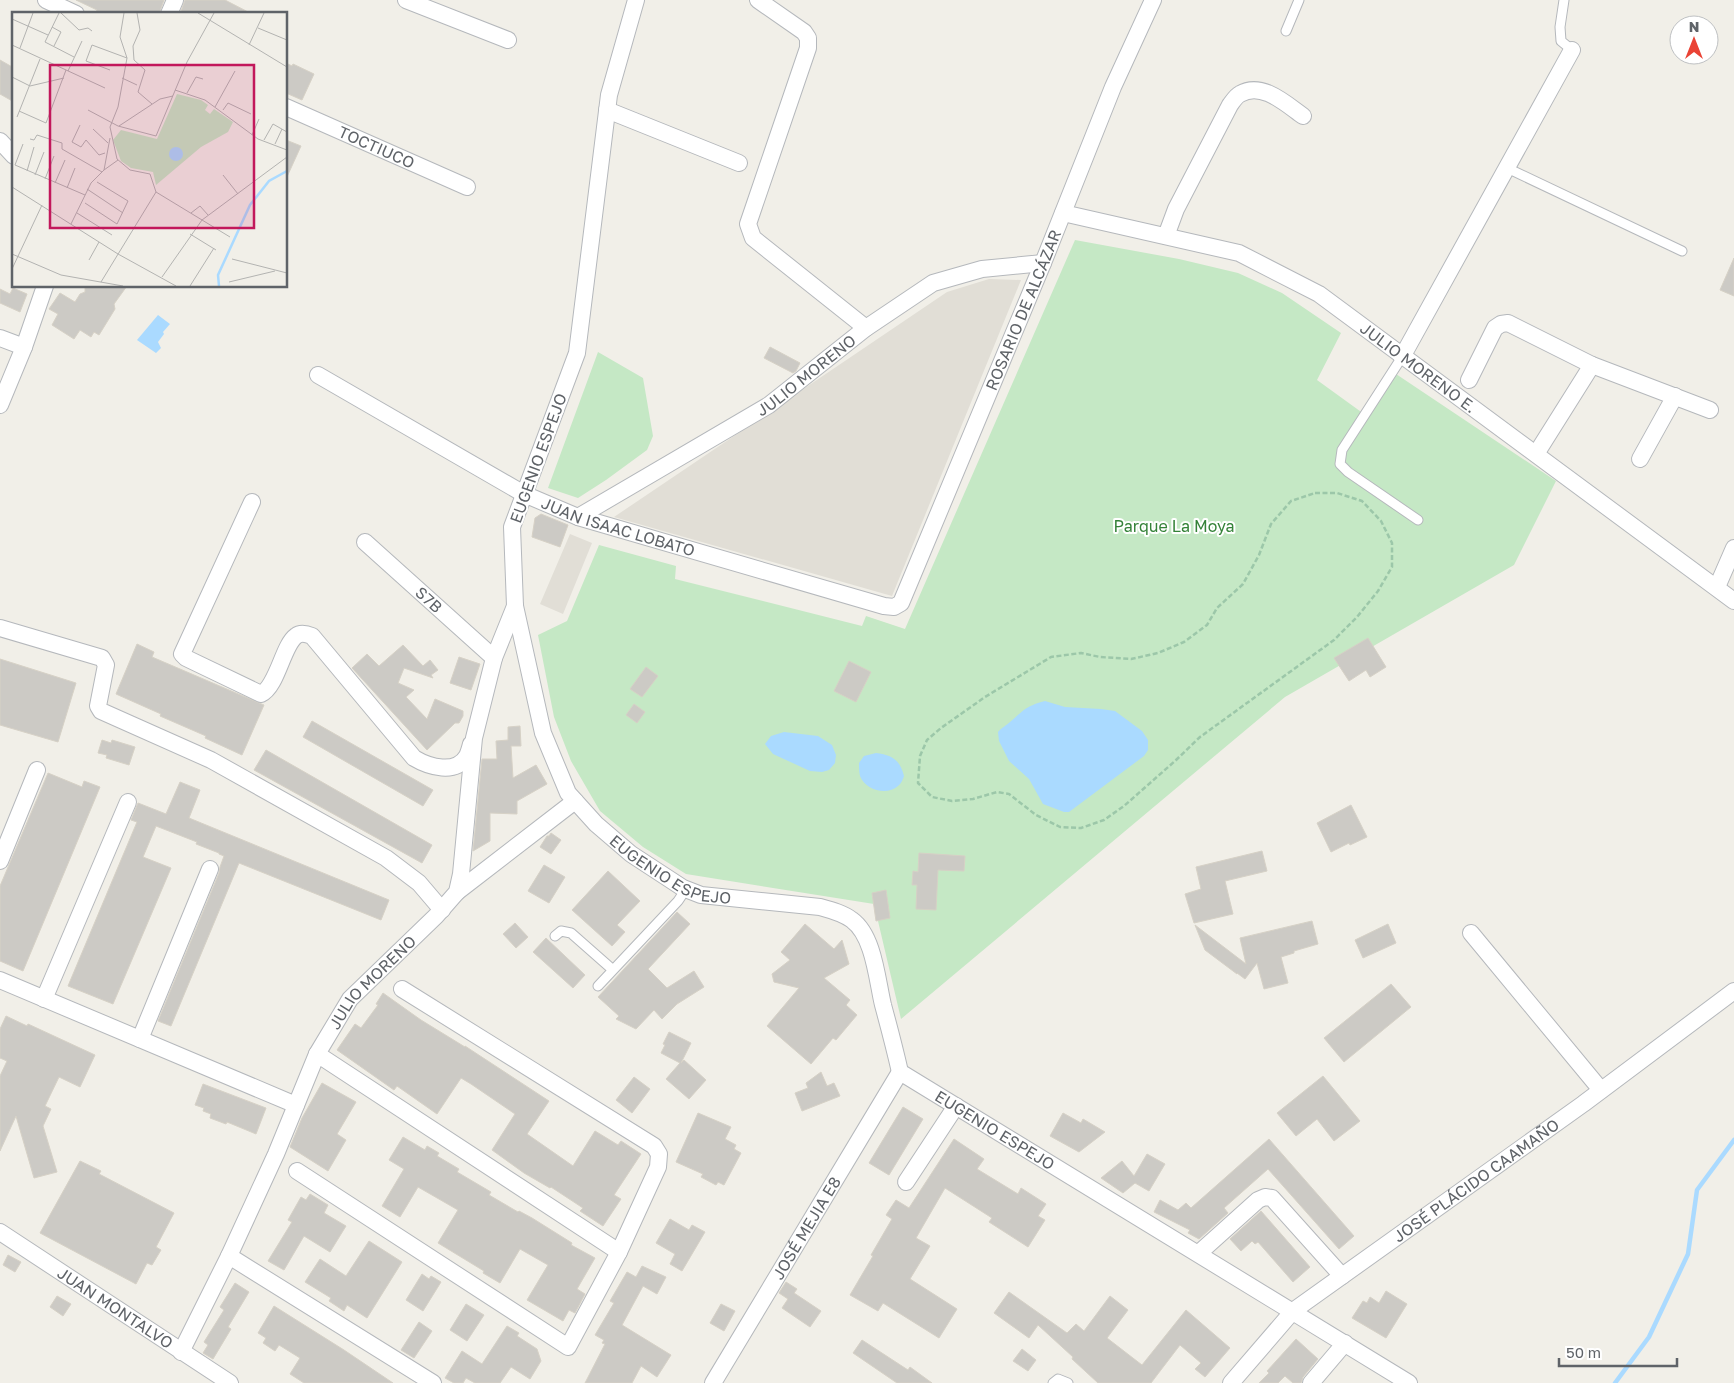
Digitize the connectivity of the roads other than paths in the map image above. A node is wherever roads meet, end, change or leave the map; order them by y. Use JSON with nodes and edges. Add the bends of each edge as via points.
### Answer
{"nodes":[{"id":1,"x":46,"y":0,"type":"edge"},
{"id":2,"x":175,"y":0,"type":"edge"},
{"id":3,"x":406,"y":0,"type":"edge"},
{"id":4,"x":636,"y":0,"type":"edge"},
{"id":5,"x":758,"y":0,"type":"edge"},
{"id":6,"x":1153,"y":0,"type":"edge"},
{"id":7,"x":1299,"y":0,"type":"edge"},
{"id":8,"x":1564,"y":0,"type":"edge"},
{"id":9,"x":72,"y":12,"type":"edge"},
{"id":10,"x":170,"y":12,"type":"edge"},
{"id":11,"x":1286,"y":31,"type":"dead end"},
{"id":12,"x":508,"y":40,"type":"dead end"},
{"id":13,"x":1572,"y":50,"type":"joint"},
{"id":14,"x":288,"y":108,"type":"edge"},
{"id":15,"x":607,"y":110,"type":"junction"},
{"id":16,"x":1303,"y":116,"type":"dead end"},
{"id":17,"x":0,"y":139,"type":"edge"},
{"id":18,"x":12,"y":154,"type":"edge"},
{"id":19,"x":739,"y":163,"type":"dead end"},
{"id":20,"x":1507,"y":168,"type":"junction"},
{"id":21,"x":467,"y":187,"type":"dead end"},
{"id":22,"x":1064,"y":212,"type":"junction"},
{"id":23,"x":1166,"y":236,"type":"junction"},
{"id":24,"x":1682,"y":251,"type":"dead end"},
{"id":25,"x":1043,"y":264,"type":"junction"},
{"id":26,"x":44,"y":288,"type":"edge"},
{"id":27,"x":866,"y":328,"type":"junction"},
{"id":28,"x":0,"y":338,"type":"edge"},
{"id":29,"x":24,"y":347,"type":"junction"},
{"id":30,"x":1402,"y":357,"type":"junction"},
{"id":31,"x":1592,"y":365,"type":"junction"},
{"id":32,"x":318,"y":375,"type":"dead end"},
{"id":33,"x":1469,"y":380,"type":"dead end"},
{"id":34,"x":1674,"y":396,"type":"junction"},
{"id":35,"x":0,"y":405,"type":"edge"},
{"id":36,"x":1710,"y":410,"type":"dead end"},
{"id":37,"x":1536,"y":454,"type":"junction"},
{"id":38,"x":1640,"y":459,"type":"dead end"},
{"id":39,"x":524,"y":494,"type":"junction"},
{"id":40,"x":252,"y":502,"type":"dead end"},
{"id":41,"x":578,"y":517,"type":"junction"},
{"id":42,"x":1418,"y":520,"type":"dead end"},
{"id":43,"x":365,"y":542,"type":"dead end"},
{"id":44,"x":1734,"y":548,"type":"edge"},
{"id":45,"x":1718,"y":587,"type":"junction"},
{"id":46,"x":1734,"y":600,"type":"edge"},
{"id":47,"x":515,"y":606,"type":"junction"},
{"id":48,"x":884,"y":606,"type":"joint"},
{"id":49,"x":0,"y":628,"type":"edge"},
{"id":50,"x":494,"y":658,"type":"junction"},
{"id":51,"x":474,"y":738,"type":"junction"},
{"id":52,"x":37,"y":770,"type":"dead end"},
{"id":53,"x":575,"y":801,"type":"junction"},
{"id":54,"x":128,"y":802,"type":"dead end"},
{"id":55,"x":0,"y":861,"type":"edge"},
{"id":56,"x":210,"y":869,"type":"dead end"},
{"id":57,"x":686,"y":889,"type":"junction"},
{"id":58,"x":456,"y":892,"type":"junction"},
{"id":59,"x":442,"y":910,"type":"junction"},
{"id":60,"x":1472,"y":933,"type":"dead end"},
{"id":61,"x":556,"y":936,"type":"dead end"},
{"id":62,"x":613,"y":970,"type":"junction"},
{"id":63,"x":0,"y":980,"type":"edge"},
{"id":64,"x":598,"y":986,"type":"dead end"},
{"id":65,"x":402,"y":989,"type":"dead end"},
{"id":66,"x":1734,"y":991,"type":"edge"},
{"id":67,"x":44,"y":999,"type":"junction"},
{"id":68,"x":140,"y":1039,"type":"junction"},
{"id":69,"x":317,"y":1054,"type":"junction"},
{"id":70,"x":900,"y":1072,"type":"junction"},
{"id":71,"x":1601,"y":1090,"type":"junction"},
{"id":72,"x":296,"y":1104,"type":"junction"},
{"id":73,"x":956,"y":1106,"type":"junction"},
{"id":74,"x":297,"y":1171,"type":"dead end"},
{"id":75,"x":906,"y":1182,"type":"dead end"},
{"id":76,"x":0,"y":1232,"type":"edge"},
{"id":77,"x":619,"y":1252,"type":"junction"},
{"id":78,"x":1199,"y":1254,"type":"junction"},
{"id":79,"x":229,"y":1256,"type":"junction"},
{"id":80,"x":1342,"y":1276,"type":"junction"},
{"id":81,"x":1293,"y":1311,"type":"junction"},
{"id":82,"x":1345,"y":1343,"type":"junction"},
{"id":83,"x":181,"y":1352,"type":"junction"},
{"id":84,"x":230,"y":1383,"type":"edge"},
{"id":85,"x":433,"y":1383,"type":"edge"},
{"id":86,"x":713,"y":1383,"type":"edge"},
{"id":87,"x":1053,"y":1383,"type":"edge"},
{"id":88,"x":1068,"y":1383,"type":"edge"},
{"id":89,"x":1232,"y":1383,"type":"edge"},
{"id":90,"x":1310,"y":1383,"type":"edge"},
{"id":91,"x":1409,"y":1383,"type":"edge"}],
"edges":[{"from":1,"to":9,"type":"street"},
{"from":2,"to":10,"type":"street"},
{"from":3,"to":12,"type":"street"},
{"from":4,"to":15,"type":"street","name":"EUGENIO ESPEJO"},
{"from":5,"to":27,"type":"street","via":[[804,32],[808,48],[749,228],[753,238]]},
{"from":6,"to":22,"type":"street","name":"ROSARIO DE ALCÁZAR","via":[[1113,87]]},
{"from":7,"to":11,"type":"lane"},
{"from":8,"to":13,"type":"lane","via":[[1561,41]]},
{"from":13,"to":20,"type":"street"},
{"from":14,"to":21,"type":"street","name":"TOCTIUCO"},
{"from":15,"to":19,"type":"street"},
{"from":15,"to":39,"type":"street","name":"EUGENIO ESPEJO","via":[[577,354]]},
{"from":16,"to":23,"type":"street","via":[[1264,92],[1252,89],[1239,94],[1230,105],[1176,209]]},
{"from":17,"to":18,"type":"street"},
{"from":20,"to":24,"type":"lane"},
{"from":20,"to":30,"type":"street"},
{"from":22,"to":23,"type":"street","name":"JULIO MORENO E."},
{"from":22,"to":25,"type":"street","name":"ROSARIO DE ALCÁZAR"},
{"from":23,"to":30,"type":"street","name":"JULIO MORENO E.","via":[[1240,253],[1319,294]]},
{"from":25,"to":27,"type":"street","name":"JULIO MORENO","via":[[982,269],[933,283]]},
{"from":25,"to":48,"type":"street","name":"ROSARIO DE ALCÁZAR","via":[[901,603],[894,607]]},
{"from":26,"to":29,"type":"street"},
{"from":27,"to":41,"type":"street","name":"JULIO MORENO","via":[[769,405]]},
{"from":28,"to":29,"type":"street"},
{"from":29,"to":35,"type":"street"},
{"from":30,"to":37,"type":"street","name":"JULIO MORENO E."},
{"from":30,"to":42,"type":"lane","via":[[1342,450],[1340,464]]},
{"from":31,"to":33,"type":"street","via":[[1508,323],[1495,328]]},
{"from":31,"to":34,"type":"street"},
{"from":31,"to":37,"type":"street"},
{"from":32,"to":39,"type":"street","name":"JUAN ISAAC LOBATO"},
{"from":34,"to":36,"type":"street"},
{"from":34,"to":38,"type":"street"},
{"from":37,"to":45,"type":"street","name":"JULIO MORENO E."},
{"from":39,"to":41,"type":"street","name":"JUAN ISAAC LOBATO"},
{"from":39,"to":47,"type":"street","name":"EUGENIO ESPEJO","via":[[512,527]]},
{"from":40,"to":51,"type":"street","via":[[182,654],[261,694],[271,684],[296,636],[308,634],[414,758],[424,764],[450,768],[467,757]]},
{"from":41,"to":48,"type":"street","name":"JUAN ISAAC LOBATO"},
{"from":43,"to":50,"type":"street","name":"S7B"},
{"from":44,"to":45,"type":"street"},
{"from":45,"to":46,"type":"street","name":"JULIO MORENO E."},
{"from":47,"to":50,"type":"street","name":"JULIO MORENO"},
{"from":47,"to":53,"type":"street","name":"EUGENIO ESPEJO","via":[[543,733],[568,793]]},
{"from":49,"to":59,"type":"street","via":[[102,658],[106,665],[98,706],[101,711],[211,760],[386,858],[419,883]]},
{"from":50,"to":51,"type":"street","name":"JULIO MORENO"},
{"from":51,"to":58,"type":"street","name":"JULIO MORENO","via":[[461,874]]},
{"from":52,"to":55,"type":"street"},
{"from":53,"to":57,"type":"street","name":"EUGENIO ESPEJO","via":[[631,854]]},
{"from":53,"to":58,"type":"street"},
{"from":54,"to":67,"type":"street"},
{"from":56,"to":68,"type":"street"},
{"from":57,"to":62,"type":"lane"},
{"from":57,"to":70,"type":"street","name":"EUGENIO ESPEJO","via":[[701,894],[820,907],[853,920],[866,936]]},
{"from":58,"to":59,"type":"street","name":"JULIO MORENO"},
{"from":59,"to":69,"type":"street","name":"JULIO MORENO","via":[[350,999]]},
{"from":60,"to":71,"type":"street"},
{"from":61,"to":62,"type":"lane","via":[[562,931],[571,932]]},
{"from":62,"to":64,"type":"lane"},
{"from":63,"to":67,"type":"street"},
{"from":65,"to":77,"type":"street","via":[[654,1146],[659,1154],[658,1167]]},
{"from":66,"to":71,"type":"street","name":"JOSÉ PLÁCIDO CAAMAÑO"},
{"from":67,"to":68,"type":"street"},
{"from":68,"to":72,"type":"street"},
{"from":69,"to":72,"type":"street","name":"JULIO MORENO"},
{"from":69,"to":77,"type":"street"},
{"from":70,"to":73,"type":"street","name":"EUGENIO ESPEJO"},
{"from":70,"to":86,"type":"street","name":"JOSÉ MEJIA E8"},
{"from":71,"to":80,"type":"street","name":"JOSÉ PLÁCIDO CAAMAÑO"},
{"from":72,"to":79,"type":"street","name":"JULIO MORENO"},
{"from":73,"to":75,"type":"street"},
{"from":73,"to":78,"type":"street","name":"EUGENIO ESPEJO"},
{"from":74,"to":77,"type":"street","via":[[568,1347]]},
{"from":76,"to":83,"type":"street","name":"JUAN MONTALVO"},
{"from":78,"to":80,"type":"street","via":[[1258,1200],[1272,1198]]},
{"from":78,"to":81,"type":"street","name":"EUGENIO ESPEJO"},
{"from":79,"to":83,"type":"street","name":"JULIO MORENO"},
{"from":79,"to":85,"type":"street"},
{"from":80,"to":81,"type":"street","name":"JOSÉ PLÁCIDO CAAMAÑO"},
{"from":81,"to":82,"type":"street","name":"EUGENIO ESPEJO"},
{"from":81,"to":89,"type":"street","name":"JOSÉ PLÁCIDO CAAMAÑO"},
{"from":82,"to":90,"type":"street"},
{"from":82,"to":91,"type":"street","name":"EUGENIO ESPEJO"},
{"from":83,"to":84,"type":"street","name":"JUAN MONTALVO"},
{"from":87,"to":88,"type":"lane","via":[[1058,1379]]}]}
